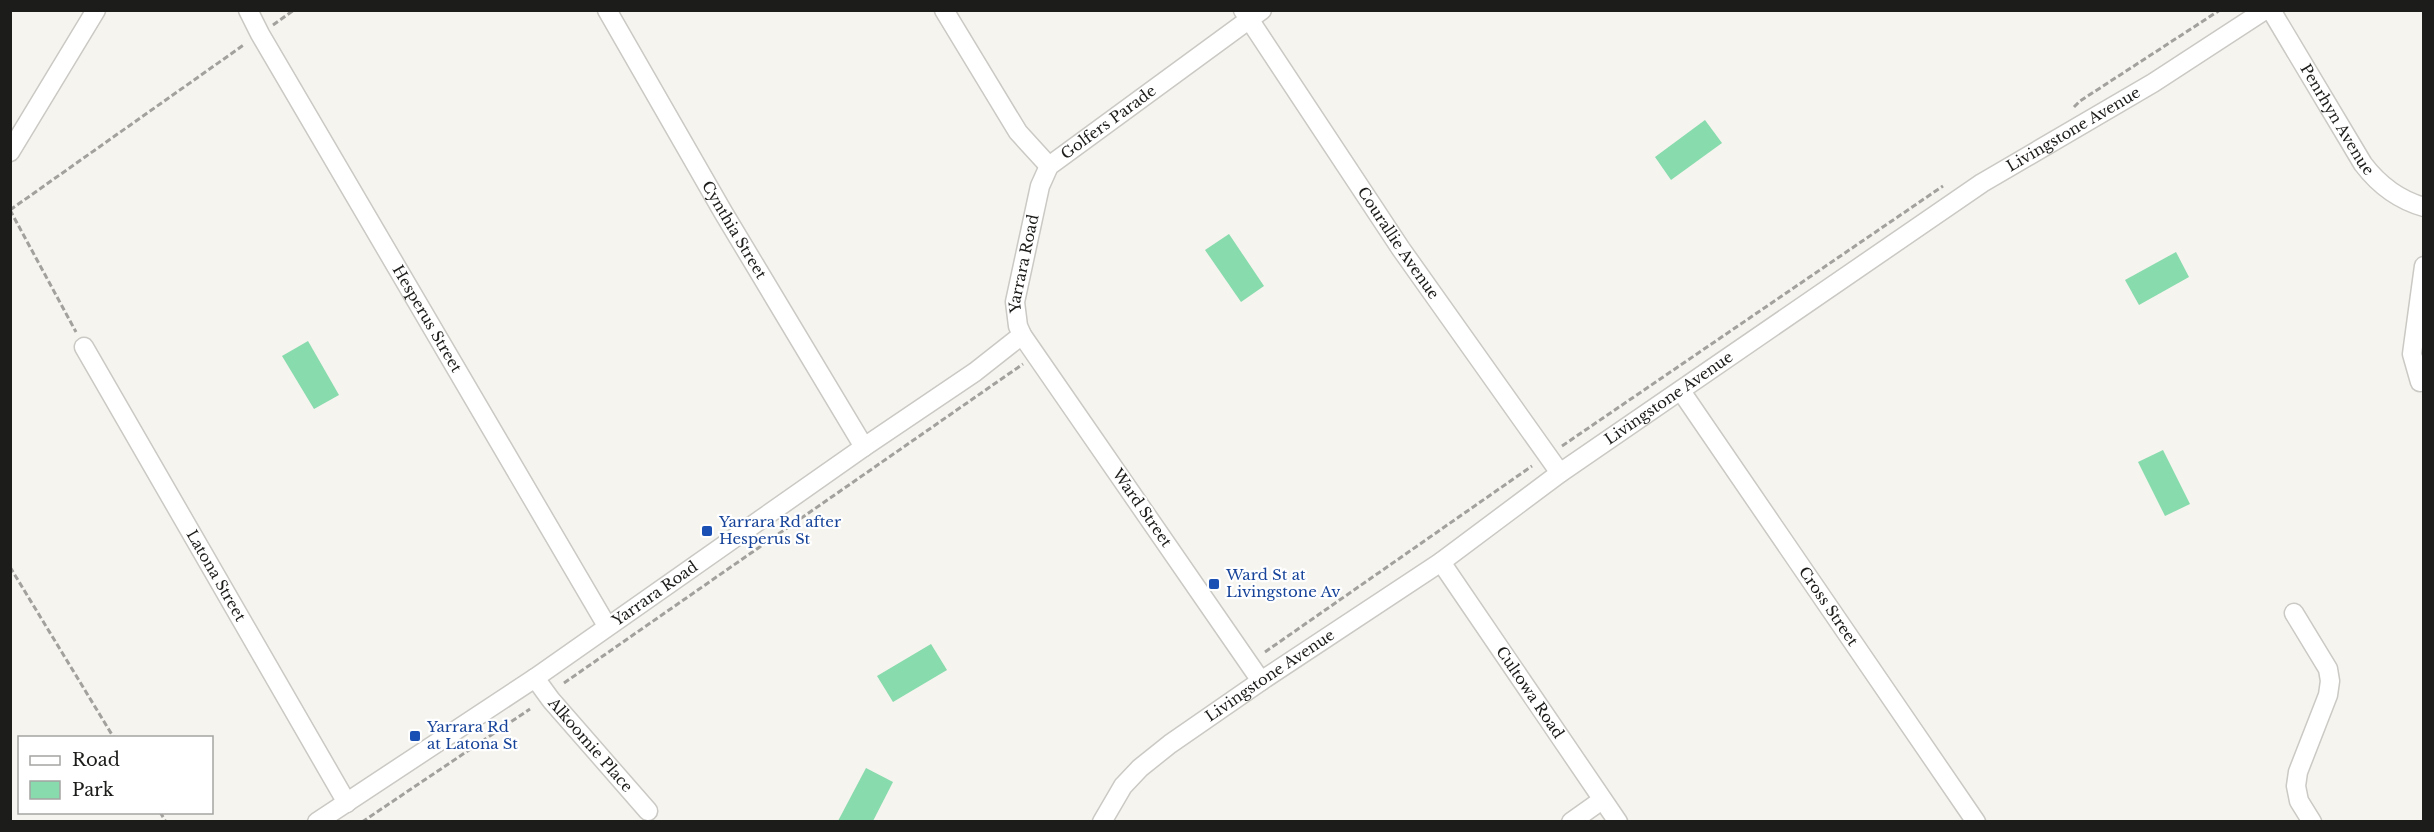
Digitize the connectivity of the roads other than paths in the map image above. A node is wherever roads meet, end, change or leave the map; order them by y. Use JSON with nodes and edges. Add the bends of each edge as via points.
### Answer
{"nodes":[{"id":1,"x":96,"y":10,"type":"edge"},
{"id":2,"x":249,"y":10,"type":"edge"},
{"id":3,"x":607,"y":10,"type":"edge"},
{"id":4,"x":944,"y":10,"type":"edge"},
{"id":5,"x":2265,"y":10,"type":"edge"},
{"id":6,"x":2271,"y":10,"type":"edge"},
{"id":7,"x":1252,"y":13,"type":"edge"},
{"id":8,"x":10,"y":152,"type":"edge"},
{"id":9,"x":1049,"y":166,"type":"junction"},
{"id":10,"x":2424,"y":207,"type":"edge"},
{"id":11,"x":2424,"y":266,"type":"edge"},
{"id":12,"x":1023,"y":335,"type":"junction"},
{"id":13,"x":84,"y":347,"type":"road end"},
{"id":14,"x":2420,"y":382,"type":"dead end"},
{"id":15,"x":1681,"y":392,"type":"junction"},
{"id":16,"x":864,"y":447,"type":"junction"},
{"id":17,"x":1560,"y":474,"type":"junction"},
{"id":18,"x":1441,"y":562,"type":"junction"},
{"id":19,"x":2294,"y":613,"type":"dead end"},
{"id":20,"x":607,"y":626,"type":"junction"},
{"id":21,"x":535,"y":678,"type":"junction"},
{"id":22,"x":1261,"y":681,"type":"junction"},
{"id":23,"x":1602,"y":800,"type":"junction"},
{"id":24,"x":347,"y":803,"type":"junction"},
{"id":25,"x":648,"y":811,"type":"dead end"},
{"id":26,"x":317,"y":822,"type":"edge"},
{"id":27,"x":1102,"y":822,"type":"edge"},
{"id":28,"x":1571,"y":822,"type":"edge"},
{"id":29,"x":1618,"y":822,"type":"edge"},
{"id":30,"x":1976,"y":822,"type":"edge"},
{"id":31,"x":2312,"y":822,"type":"edge"}],
"edges":[{"from":1,"to":8,"type":"street"},
{"from":2,"to":20,"type":"street","name":"Hesperus Street"},
{"from":3,"to":16,"type":"street","name":"Cynthia Street"},
{"from":4,"to":9,"type":"street","name":"Golfers Parade","via":[[1017,132]]},
{"from":5,"to":15,"type":"street","name":"Livingstone Avenue","via":[[2152,83],[1982,183]]},
{"from":6,"to":10,"type":"street","name":"Penrhyn Avenue","via":[[2363,164],[2377,182]]},
{"from":7,"to":9,"type":"street","name":"Golfers Parade"},
{"from":7,"to":17,"type":"street","name":"Courallie Avenue","via":[[1401,249]]},
{"from":9,"to":12,"type":"street","name":"Yarrara Road","via":[[1040,186],[1015,302]]},
{"from":11,"to":14,"type":"street","via":[[2412,354]]},
{"from":12,"to":16,"type":"street","name":"Yarrara Road"},
{"from":12,"to":22,"type":"street","name":"Ward Street"},
{"from":13,"to":24,"type":"street","name":"Latona Street"},
{"from":15,"to":17,"type":"street","name":"Livingstone Avenue"},
{"from":15,"to":30,"type":"street","name":"Cross Street"},
{"from":16,"to":20,"type":"street","name":"Yarrara Road"},
{"from":17,"to":18,"type":"street","name":"Livingstone Avenue"},
{"from":18,"to":22,"type":"street","name":"Livingstone Avenue"},
{"from":18,"to":23,"type":"street","name":"Cultowa Road"},
{"from":19,"to":31,"type":"street","via":[[2328,669],[2330,681],[2296,786],[2299,801]]},
{"from":20,"to":21,"type":"street","name":"Yarrara Road"},
{"from":21,"to":24,"type":"street","name":"Yarrara Road"},
{"from":21,"to":25,"type":"street","name":"Alkoomie Place"},
{"from":22,"to":27,"type":"street","name":"Livingstone Avenue","via":[[1140,768],[1123,786]]},
{"from":23,"to":28,"type":"street"},
{"from":23,"to":29,"type":"street","name":"Cultowa Road"},
{"from":24,"to":26,"type":"street","name":"Yarrara Road"}]}
